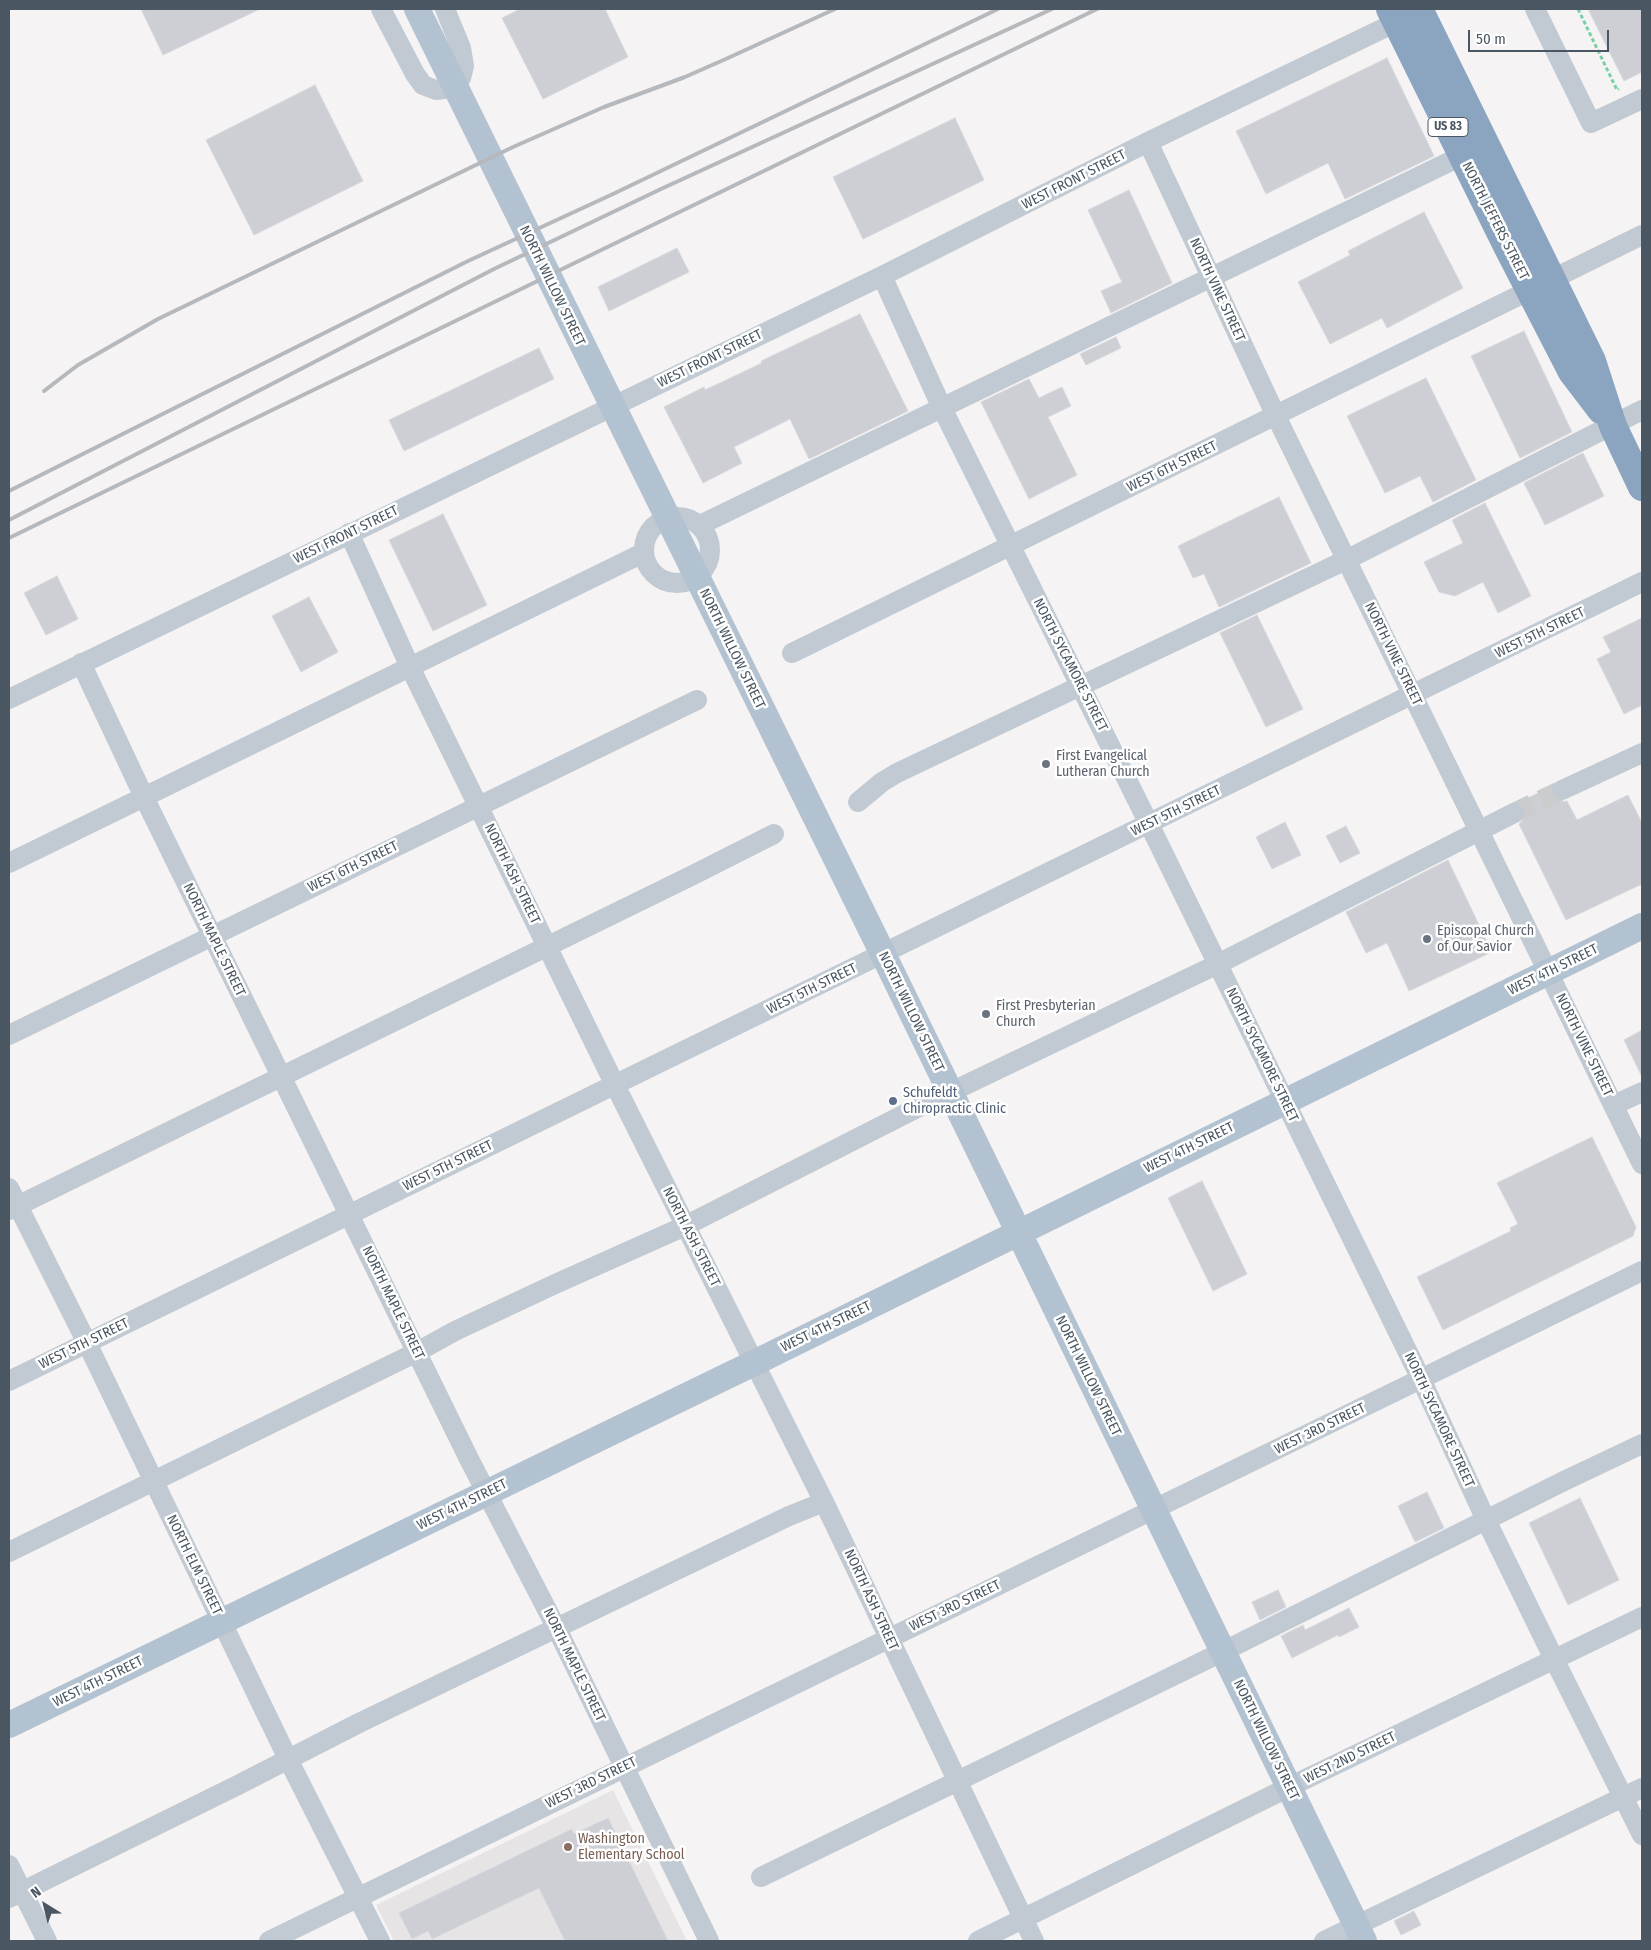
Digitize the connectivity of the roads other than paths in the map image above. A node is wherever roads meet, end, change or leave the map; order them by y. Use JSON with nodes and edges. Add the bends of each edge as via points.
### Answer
{"nodes":[{"id":1,"x":381,"y":9,"type":"edge"},
{"id":2,"x":417,"y":9,"type":"edge"},
{"id":3,"x":445,"y":9,"type":"edge"},
{"id":4,"x":1535,"y":9,"type":"edge"},
{"id":5,"x":1411,"y":10,"type":"edge"},
{"id":6,"x":1642,"y":99,"type":"edge"},
{"id":7,"x":1148,"y":142,"type":"junction"},
{"id":8,"x":1449,"y":162,"type":"dead end"},
{"id":9,"x":1642,"y":235,"type":"edge"},
{"id":10,"x":882,"y":276,"type":"junction"},
{"id":11,"x":1211,"y":279,"type":"junction"},
{"id":12,"x":1541,"y":284,"type":"junction"},
{"id":13,"x":608,"y":408,"type":"junction"},
{"id":14,"x":942,"y":408,"type":"junction"},
{"id":15,"x":1642,"y":410,"type":"edge"},
{"id":16,"x":1276,"y":416,"type":"junction"},
{"id":17,"x":1613,"y":426,"type":"junction"},
{"id":18,"x":1642,"y":487,"type":"edge"},
{"id":19,"x":662,"y":520,"type":"junction"},
{"id":20,"x":700,"y":525,"type":"junction"},
{"id":21,"x":349,"y":533,"type":"junction"},
{"id":22,"x":1011,"y":547,"type":"junction"},
{"id":23,"x":643,"y":553,"type":"junction"},
{"id":24,"x":1346,"y":560,"type":"junction"},
{"id":25,"x":1642,"y":582,"type":"edge"},
{"id":26,"x":792,"y":653,"type":"dead end"},
{"id":27,"x":81,"y":663,"type":"junction"},
{"id":28,"x":410,"y":667,"type":"junction"},
{"id":29,"x":1080,"y":685,"type":"junction"},
{"id":30,"x":1413,"y":695,"type":"junction"},
{"id":31,"x":9,"y":699,"type":"edge"},
{"id":32,"x":697,"y":700,"type":"dead end"},
{"id":33,"x":1642,"y":753,"type":"edge"},
{"id":34,"x":1562,"y":790,"type":"tunnel mouth"},
{"id":35,"x":144,"y":797,"type":"junction"},
{"id":36,"x":858,"y":802,"type":"dead end"},
{"id":37,"x":479,"y":806,"type":"junction"},
{"id":38,"x":1514,"y":813,"type":"tunnel mouth"},
{"id":39,"x":1149,"y":824,"type":"junction"},
{"id":40,"x":1479,"y":830,"type":"junction"},
{"id":41,"x":774,"y":834,"type":"dead end"},
{"id":42,"x":9,"y":863,"type":"edge"},
{"id":43,"x":1642,"y":926,"type":"edge"},
{"id":44,"x":212,"y":935,"type":"junction"},
{"id":45,"x":548,"y":947,"type":"junction"},
{"id":46,"x":883,"y":954,"type":"junction"},
{"id":47,"x":1218,"y":964,"type":"junction"},
{"id":48,"x":1549,"y":973,"type":"junction"},
{"id":49,"x":9,"y":1035,"type":"edge"},
{"id":50,"x":282,"y":1076,"type":"junction"},
{"id":51,"x":615,"y":1085,"type":"junction"},
{"id":52,"x":1642,"y":1092,"type":"edge"},
{"id":53,"x":950,"y":1093,"type":"junction"},
{"id":54,"x":1285,"y":1101,"type":"junction"},
{"id":55,"x":1614,"y":1106,"type":"junction"},
{"id":56,"x":1642,"y":1164,"type":"edge"},
{"id":57,"x":12,"y":1201,"type":"edge"},
{"id":58,"x":350,"y":1214,"type":"junction"},
{"id":59,"x":685,"y":1226,"type":"junction"},
{"id":60,"x":1018,"y":1233,"type":"junction"},
{"id":61,"x":1642,"y":1271,"type":"edge"},
{"id":62,"x":87,"y":1343,"type":"junction"},
{"id":63,"x":417,"y":1352,"type":"junction"},
{"id":64,"x":754,"y":1363,"type":"junction"},
{"id":65,"x":1421,"y":1379,"type":"junction"},
{"id":66,"x":9,"y":1381,"type":"edge"},
{"id":67,"x":1642,"y":1444,"type":"edge"},
{"id":68,"x":153,"y":1481,"type":"junction"},
{"id":69,"x":486,"y":1493,"type":"junction"},
{"id":70,"x":824,"y":1502,"type":"junction"},
{"id":71,"x":1153,"y":1510,"type":"junction"},
{"id":72,"x":1486,"y":1520,"type":"junction"},
{"id":73,"x":9,"y":1552,"type":"edge"},
{"id":74,"x":1642,"y":1617,"type":"edge"},
{"id":75,"x":222,"y":1622,"type":"junction"},
{"id":76,"x":557,"y":1629,"type":"junction"},
{"id":77,"x":889,"y":1638,"type":"junction"},
{"id":78,"x":1222,"y":1652,"type":"junction"},
{"id":79,"x":1554,"y":1659,"type":"junction"},
{"id":80,"x":9,"y":1725,"type":"edge"},
{"id":81,"x":288,"y":1759,"type":"junction"},
{"id":82,"x":624,"y":1767,"type":"junction"},
{"id":83,"x":957,"y":1781,"type":"junction"},
{"id":84,"x":1289,"y":1787,"type":"junction"},
{"id":85,"x":1642,"y":1788,"type":"edge"},
{"id":86,"x":1623,"y":1797,"type":"junction"},
{"id":87,"x":1642,"y":1835,"type":"edge"},
{"id":88,"x":9,"y":1865,"type":"edge"},
{"id":89,"x":761,"y":1877,"type":"dead end"},
{"id":90,"x":15,"y":1894,"type":"edge"},
{"id":91,"x":358,"y":1897,"type":"junction"},
{"id":92,"x":1023,"y":1919,"type":"junction"},
{"id":93,"x":1360,"y":1934,"type":"edge"},
{"id":94,"x":47,"y":1941,"type":"edge"},
{"id":95,"x":269,"y":1941,"type":"edge"},
{"id":96,"x":380,"y":1941,"type":"edge"},
{"id":97,"x":709,"y":1941,"type":"edge"},
{"id":98,"x":978,"y":1941,"type":"edge"},
{"id":99,"x":1034,"y":1941,"type":"edge"},
{"id":100,"x":1324,"y":1941,"type":"edge"}],
"edges":[{"from":1,"to":3,"type":"street","via":[[415,74],[424,85],[436,90],[451,88],[461,78],[464,66],[461,48]]},
{"from":2,"to":46,"type":"main road","name":"NORTH WILLOW STREET"},
{"from":4,"to":6,"type":"street","via":[[1591,123]]},
{"from":5,"to":7,"type":"street","name":"WEST FRONT STREET"},
{"from":5,"to":12,"type":"highway","name":"NORTH JEFFERS STREET","number":"US 83"},
{"from":7,"to":10,"type":"street","name":"WEST FRONT STREET"},
{"from":7,"to":11,"type":"street","name":"NORTH VINE STREET"},
{"from":8,"to":11,"type":"street"},
{"from":9,"to":12,"type":"street","name":"WEST 6TH STREET"},
{"from":10,"to":13,"type":"street","name":"WEST FRONT STREET"},
{"from":10,"to":14,"type":"street","name":"NORTH SYCAMORE STREET"},
{"from":11,"to":14,"type":"street"},
{"from":11,"to":16,"type":"street","name":"NORTH VINE STREET"},
{"from":12,"to":16,"type":"street","name":"WEST 6TH STREET"},
{"from":12,"to":17,"type":"highway","name":"NORTH JEFFERS STREET","number":"US 83","via":[[1592,361]]},
{"from":13,"to":19,"type":"street"},
{"from":13,"to":21,"type":"street","name":"WEST FRONT STREET"},
{"from":14,"to":20,"type":"street"},
{"from":14,"to":22,"type":"street","name":"NORTH SYCAMORE STREET"},
{"from":15,"to":17,"type":"street"},
{"from":16,"to":22,"type":"street","name":"WEST 6TH STREET"},
{"from":16,"to":24,"type":"street","name":"NORTH VINE STREET"},
{"from":17,"to":18,"type":"highway","name":"NORTH JEFFERS STREET","number":"US 83"},
{"from":17,"to":24,"type":"street"},
{"from":19,"to":20,"type":"street","via":[[674,516]]},
{"from":19,"to":23,"type":"street","via":[[652,527],[644,542]]},
{"from":20,"to":23,"type":"street","via":[[710,543],[709,557],[705,568],[686,582],[674,583],[654,574]]},
{"from":21,"to":27,"type":"street","name":"WEST FRONT STREET"},
{"from":21,"to":28,"type":"street","name":"NORTH ASH STREET"},
{"from":22,"to":26,"type":"street","name":"WEST 6TH STREET"},
{"from":22,"to":29,"type":"street","name":"NORTH SYCAMORE STREET"},
{"from":23,"to":28,"type":"street"},
{"from":24,"to":29,"type":"street"},
{"from":24,"to":30,"type":"street","name":"NORTH VINE STREET"},
{"from":25,"to":30,"type":"street","name":"WEST 5TH STREET"},
{"from":27,"to":31,"type":"street","name":"WEST FRONT STREET"},
{"from":27,"to":35,"type":"street","name":"NORTH MAPLE STREET"},
{"from":28,"to":35,"type":"street"},
{"from":28,"to":37,"type":"street","name":"NORTH ASH STREET"},
{"from":29,"to":36,"type":"street","via":[[897,773]]},
{"from":29,"to":39,"type":"street","name":"NORTH SYCAMORE STREET"},
{"from":30,"to":39,"type":"street","name":"WEST 5TH STREET"},
{"from":30,"to":40,"type":"street","name":"NORTH VINE STREET"},
{"from":32,"to":37,"type":"street","name":"WEST 6TH STREET"},
{"from":33,"to":34,"type":"street"},
{"from":35,"to":42,"type":"street"},
{"from":35,"to":44,"type":"street","name":"NORTH MAPLE STREET"},
{"from":37,"to":44,"type":"street","name":"WEST 6TH STREET"},
{"from":37,"to":45,"type":"street","name":"NORTH ASH STREET"},
{"from":38,"to":40,"type":"street"},
{"from":39,"to":46,"type":"street","name":"WEST 5TH STREET"},
{"from":39,"to":47,"type":"street","name":"NORTH SYCAMORE STREET"},
{"from":40,"to":47,"type":"street"},
{"from":40,"to":48,"type":"street","name":"NORTH VINE STREET"},
{"from":41,"to":45,"type":"street"},
{"from":43,"to":48,"type":"main road","name":"WEST 4TH STREET"},
{"from":44,"to":49,"type":"street","name":"WEST 6TH STREET"},
{"from":44,"to":50,"type":"street","name":"NORTH MAPLE STREET"},
{"from":45,"to":50,"type":"street"},
{"from":45,"to":51,"type":"street","name":"NORTH ASH STREET"},
{"from":46,"to":51,"type":"street","name":"WEST 5TH STREET"},
{"from":46,"to":53,"type":"main road","name":"NORTH WILLOW STREET"},
{"from":47,"to":53,"type":"street"},
{"from":47,"to":54,"type":"street","name":"NORTH SYCAMORE STREET"},
{"from":48,"to":54,"type":"main road","name":"WEST 4TH STREET"},
{"from":48,"to":55,"type":"street","name":"NORTH VINE STREET"},
{"from":50,"to":57,"type":"street"},
{"from":50,"to":58,"type":"street","name":"NORTH MAPLE STREET"},
{"from":51,"to":58,"type":"street","name":"WEST 5TH STREET"},
{"from":51,"to":59,"type":"street","name":"NORTH ASH STREET"},
{"from":52,"to":55,"type":"street"},
{"from":53,"to":59,"type":"street"},
{"from":53,"to":60,"type":"main road","name":"NORTH WILLOW STREET"},
{"from":54,"to":60,"type":"main road","name":"WEST 4TH STREET"},
{"from":54,"to":65,"type":"street","name":"NORTH SYCAMORE STREET"},
{"from":55,"to":56,"type":"street","name":"NORTH VINE STREET"},
{"from":57,"to":62,"type":"street","name":"NORTH ELM STREET"},
{"from":58,"to":62,"type":"street","name":"WEST 5TH STREET"},
{"from":58,"to":63,"type":"street","name":"NORTH MAPLE STREET"},
{"from":59,"to":63,"type":"street","via":[[553,1284]]},
{"from":59,"to":64,"type":"street","name":"NORTH ASH STREET"},
{"from":60,"to":64,"type":"main road","name":"WEST 4TH STREET"},
{"from":60,"to":71,"type":"main road","name":"NORTH WILLOW STREET"},
{"from":61,"to":65,"type":"street","name":"WEST 3RD STREET"},
{"from":62,"to":66,"type":"street","name":"WEST 5TH STREET"},
{"from":62,"to":68,"type":"street","name":"NORTH ELM STREET"},
{"from":63,"to":68,"type":"street"},
{"from":63,"to":69,"type":"street","name":"NORTH MAPLE STREET"},
{"from":64,"to":69,"type":"main road","name":"WEST 4TH STREET"},
{"from":64,"to":70,"type":"street","name":"NORTH ASH STREET"},
{"from":65,"to":71,"type":"street","name":"WEST 3RD STREET"},
{"from":65,"to":72,"type":"street","name":"NORTH SYCAMORE STREET"},
{"from":67,"to":72,"type":"street"},
{"from":68,"to":73,"type":"street"},
{"from":68,"to":75,"type":"street","name":"NORTH ELM STREET"},
{"from":69,"to":75,"type":"main road","name":"WEST 4TH STREET"},
{"from":69,"to":76,"type":"street","name":"NORTH MAPLE STREET"},
{"from":70,"to":76,"type":"street"},
{"from":70,"to":77,"type":"street","name":"NORTH ASH STREET"},
{"from":71,"to":77,"type":"street","name":"WEST 3RD STREET"},
{"from":71,"to":78,"type":"main road","name":"NORTH WILLOW STREET"},
{"from":72,"to":78,"type":"street"},
{"from":72,"to":79,"type":"street","name":"NORTH SYCAMORE STREET"},
{"from":74,"to":79,"type":"street","name":"WEST 2ND STREET"},
{"from":75,"to":80,"type":"main road","name":"WEST 4TH STREET"},
{"from":75,"to":81,"type":"street","name":"NORTH ELM STREET"},
{"from":76,"to":81,"type":"street"},
{"from":76,"to":82,"type":"street","name":"NORTH MAPLE STREET"},
{"from":77,"to":82,"type":"street","name":"WEST 3RD STREET"},
{"from":77,"to":83,"type":"street","name":"NORTH ASH STREET"},
{"from":78,"to":83,"type":"street"},
{"from":78,"to":84,"type":"main road","name":"NORTH WILLOW STREET"},
{"from":79,"to":84,"type":"street","name":"WEST 2ND STREET"},
{"from":79,"to":86,"type":"street","name":"NORTH SYCAMORE STREET"},
{"from":81,"to":90,"type":"street"},
{"from":81,"to":91,"type":"street","name":"NORTH ELM STREET"},
{"from":82,"to":91,"type":"street","name":"WEST 3RD STREET"},
{"from":82,"to":97,"type":"street","name":"NORTH MAPLE STREET"},
{"from":83,"to":89,"type":"street"},
{"from":83,"to":92,"type":"street","name":"NORTH ASH STREET"},
{"from":84,"to":92,"type":"street","name":"WEST 2ND STREET"},
{"from":84,"to":93,"type":"main road","name":"NORTH WILLOW STREET"},
{"from":85,"to":86,"type":"street"},
{"from":86,"to":87,"type":"street","name":"NORTH SYCAMORE STREET"},
{"from":86,"to":93,"type":"street"},
{"from":88,"to":90,"type":"street"},
{"from":90,"to":94,"type":"street"},
{"from":91,"to":95,"type":"street","name":"WEST 3RD STREET"},
{"from":91,"to":96,"type":"street","name":"NORTH ELM STREET"},
{"from":92,"to":98,"type":"street","name":"WEST 2ND STREET"},
{"from":92,"to":99,"type":"street","name":"NORTH ASH STREET"},
{"from":93,"to":100,"type":"street"}]}
